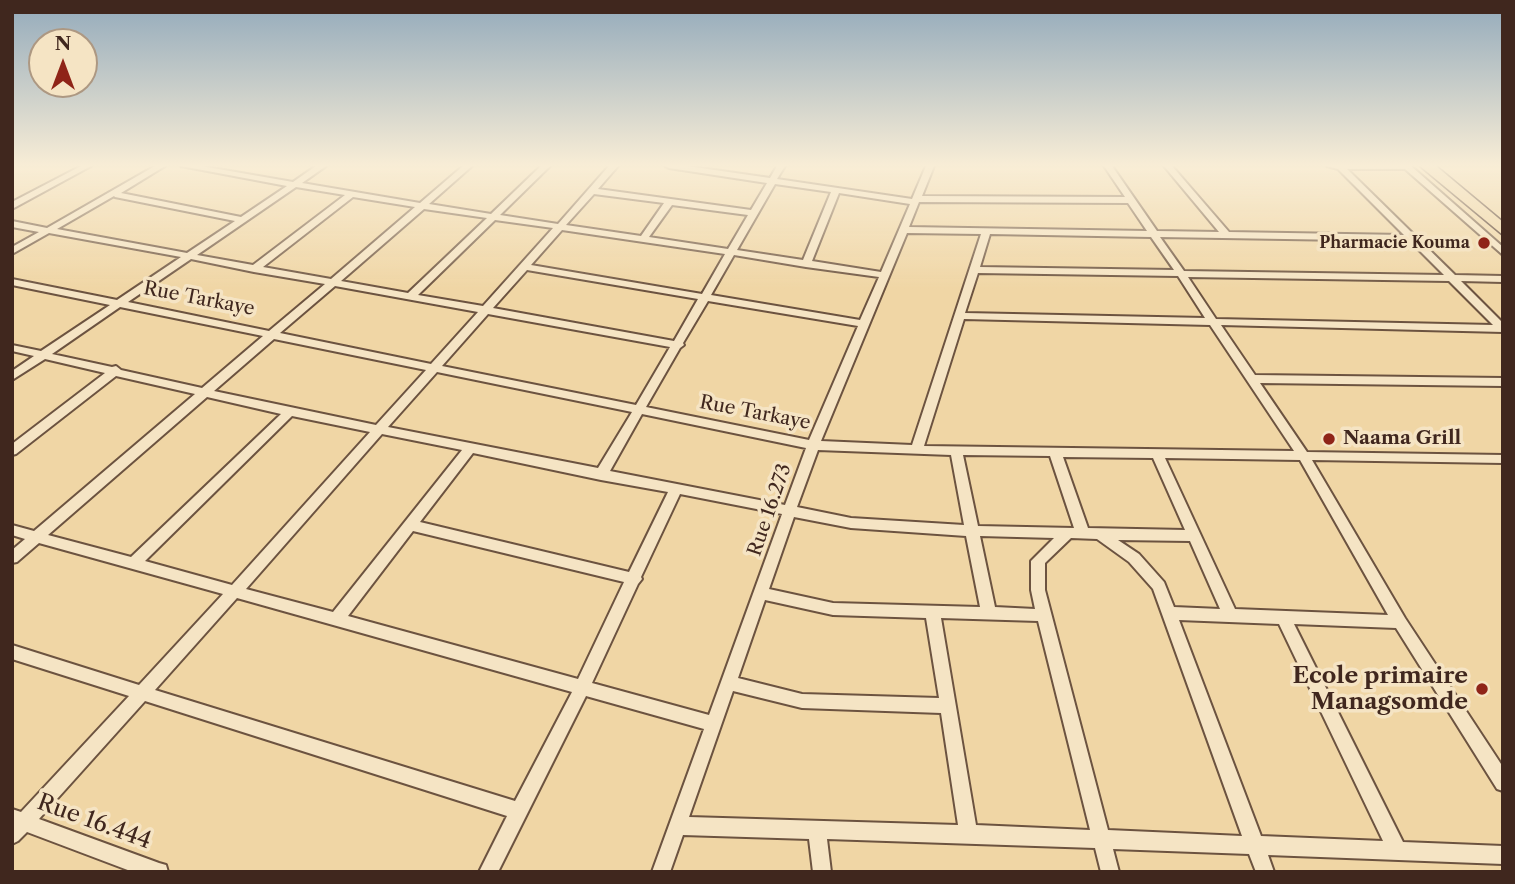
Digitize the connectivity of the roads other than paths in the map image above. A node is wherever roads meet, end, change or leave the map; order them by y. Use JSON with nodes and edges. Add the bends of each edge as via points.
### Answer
{"nodes":[{"id":1,"x":91,"y":207,"type":"edge"},
{"id":2,"x":180,"y":207,"type":"edge"},
{"id":3,"x":261,"y":207,"type":"edge"},
{"id":4,"x":335,"y":207,"type":"edge"},
{"id":5,"x":421,"y":207,"type":"edge"},
{"id":6,"x":430,"y":207,"type":"edge"},
{"id":7,"x":503,"y":207,"type":"edge"},
{"id":8,"x":578,"y":207,"type":"edge"},
{"id":9,"x":665,"y":207,"type":"edge"},
{"id":10,"x":705,"y":207,"type":"edge"},
{"id":11,"x":756,"y":207,"type":"edge"},
{"id":12,"x":829,"y":207,"type":"edge"},
{"id":13,"x":913,"y":207,"type":"edge"},
{"id":14,"x":1136,"y":207,"type":"edge"},
{"id":15,"x":1203,"y":207,"type":"edge"},
{"id":16,"x":1380,"y":207,"type":"edge"},
{"id":17,"x":1452,"y":207,"type":"edge"},
{"id":18,"x":1476,"y":207,"type":"edge"},
{"id":19,"x":752,"y":214,"type":"junction"},
{"id":20,"x":493,"y":217,"type":"junction"},
{"id":21,"x":242,"y":220,"type":"junction"},
{"id":22,"x":12,"y":224,"type":"edge"},
{"id":23,"x":561,"y":226,"type":"junction"},
{"id":24,"x":904,"y":230,"type":"junction"},
{"id":25,"x":1503,"y":230,"type":"edge"},
{"id":26,"x":48,"y":231,"type":"junction"},
{"id":27,"x":986,"y":232,"type":"junction"},
{"id":28,"x":1154,"y":234,"type":"junction"},
{"id":29,"x":1226,"y":235,"type":"junction"},
{"id":30,"x":644,"y":238,"type":"junction"},
{"id":31,"x":1410,"y":238,"type":"junction"},
{"id":32,"x":12,"y":251,"type":"edge"},
{"id":33,"x":1503,"y":252,"type":"edge"},
{"id":34,"x":733,"y":253,"type":"junction"},
{"id":35,"x":187,"y":258,"type":"junction"},
{"id":36,"x":806,"y":264,"type":"junction"},
{"id":37,"x":525,"y":267,"type":"junction"},
{"id":38,"x":254,"y":269,"type":"junction"},
{"id":39,"x":973,"y":270,"type":"junction"},
{"id":40,"x":1181,"y":274,"type":"junction"},
{"id":41,"x":884,"y":275,"type":"junction"},
{"id":42,"x":1451,"y":278,"type":"junction"},
{"id":43,"x":1503,"y":279,"type":"edge"},
{"id":44,"x":12,"y":282,"type":"edge"},
{"id":45,"x":332,"y":283,"type":"junction"},
{"id":46,"x":411,"y":296,"type":"junction"},
{"id":47,"x":707,"y":298,"type":"junction"},
{"id":48,"x":120,"y":303,"type":"junction"},
{"id":49,"x":486,"y":310,"type":"junction"},
{"id":50,"x":958,"y":316,"type":"junction"},
{"id":51,"x":1215,"y":322,"type":"junction"},
{"id":52,"x":864,"y":324,"type":"junction"},
{"id":53,"x":1502,"y":329,"type":"edge"},
{"id":54,"x":274,"y":334,"type":"junction"},
{"id":55,"x":679,"y":345,"type":"junction"},
{"id":56,"x":12,"y":348,"type":"edge"},
{"id":57,"x":42,"y":355,"type":"junction"},
{"id":58,"x":435,"y":367,"type":"junction"},
{"id":59,"x":116,"y":370,"type":"junction"},
{"id":60,"x":12,"y":376,"type":"edge"},
{"id":61,"x":1254,"y":379,"type":"junction"},
{"id":62,"x":1503,"y":382,"type":"edge"},
{"id":63,"x":206,"y":392,"type":"junction"},
{"id":64,"x":641,"y":409,"type":"junction"},
{"id":65,"x":290,"y":412,"type":"junction"},
{"id":66,"x":378,"y":428,"type":"junction"},
{"id":67,"x":813,"y":445,"type":"junction"},
{"id":68,"x":471,"y":447,"type":"junction"},
{"id":69,"x":917,"y":450,"type":"junction"},
{"id":70,"x":956,"y":450,"type":"junction"},
{"id":71,"x":12,"y":451,"type":"edge"},
{"id":72,"x":1055,"y":452,"type":"junction"},
{"id":73,"x":1157,"y":454,"type":"junction"},
{"id":74,"x":1303,"y":455,"type":"junction"},
{"id":75,"x":1503,"y":459,"type":"edge"},
{"id":76,"x":601,"y":475,"type":"junction"},
{"id":77,"x":675,"y":490,"type":"junction"},
{"id":78,"x":789,"y":513,"type":"junction"},
{"id":79,"x":411,"y":525,"type":"junction"},
{"id":80,"x":12,"y":530,"type":"edge"},
{"id":81,"x":975,"y":531,"type":"junction"},
{"id":82,"x":1083,"y":534,"type":"junction"},
{"id":83,"x":1195,"y":536,"type":"junction"},
{"id":84,"x":37,"y":537,"type":"junction"},
{"id":85,"x":12,"y":558,"type":"edge"},
{"id":86,"x":134,"y":563,"type":"junction"},
{"id":87,"x":635,"y":579,"type":"junction"},
{"id":88,"x":234,"y":592,"type":"junction"},
{"id":89,"x":761,"y":593,"type":"junction"},
{"id":90,"x":933,"y":612,"type":"junction"},
{"id":91,"x":1169,"y":613,"type":"junction"},
{"id":92,"x":989,"y":614,"type":"junction"},
{"id":93,"x":1230,"y":614,"type":"junction"},
{"id":94,"x":1043,"y":615,"type":"junction"},
{"id":95,"x":1283,"y":617,"type":"junction"},
{"id":96,"x":337,"y":619,"type":"junction"},
{"id":97,"x":1400,"y":622,"type":"junction"},
{"id":98,"x":12,"y":652,"type":"edge"},
{"id":99,"x":728,"y":683,"type":"junction"},
{"id":100,"x":581,"y":690,"type":"junction"},
{"id":101,"x":142,"y":694,"type":"junction"},
{"id":102,"x":947,"y":706,"type":"junction"},
{"id":103,"x":714,"y":724,"type":"junction"},
{"id":104,"x":1503,"y":783,"type":"edge"},
{"id":105,"x":518,"y":811,"type":"junction"},
{"id":106,"x":16,"y":825,"type":"edge"},
{"id":107,"x":677,"y":826,"type":"junction"},
{"id":108,"x":817,"y":831,"type":"junction"},
{"id":109,"x":968,"y":834,"type":"junction"},
{"id":110,"x":1102,"y":840,"type":"junction"},
{"id":111,"x":1256,"y":847,"type":"junction"},
{"id":112,"x":1398,"y":852,"type":"junction"},
{"id":113,"x":1503,"y":855,"type":"edge"},
{"id":114,"x":157,"y":871,"type":"edge"},
{"id":115,"x":488,"y":872,"type":"edge"},
{"id":116,"x":661,"y":872,"type":"edge"},
{"id":117,"x":822,"y":872,"type":"edge"},
{"id":118,"x":1111,"y":872,"type":"edge"},
{"id":119,"x":1265,"y":872,"type":"edge"}],
"edges":[{"from":1,"to":26,"type":"street"},
{"from":2,"to":21,"type":"street"},
{"from":3,"to":21,"type":"street"},
{"from":4,"to":38,"type":"street"},
{"from":5,"to":45,"type":"street"},
{"from":6,"to":20,"type":"street"},
{"from":7,"to":20,"type":"street"},
{"from":8,"to":23,"type":"street"},
{"from":9,"to":30,"type":"street"},
{"from":10,"to":19,"type":"street"},
{"from":11,"to":19,"type":"street"},
{"from":12,"to":36,"type":"street"},
{"from":13,"to":24,"type":"street","name":"Rue 16.273"},
{"from":14,"to":28,"type":"street"},
{"from":15,"to":29,"type":"street"},
{"from":16,"to":31,"type":"street"},
{"from":17,"to":33,"type":"street"},
{"from":18,"to":25,"type":"main road"},
{"from":19,"to":34,"type":"street"},
{"from":20,"to":23,"type":"street"},
{"from":20,"to":46,"type":"street"},
{"from":21,"to":35,"type":"street"},
{"from":22,"to":26,"type":"street"},
{"from":23,"to":30,"type":"street"},
{"from":23,"to":37,"type":"street"},
{"from":24,"to":27,"type":"street"},
{"from":24,"to":41,"type":"street","name":"Rue 16.273"},
{"from":26,"to":32,"type":"street"},
{"from":26,"to":35,"type":"street"},
{"from":27,"to":28,"type":"street"},
{"from":27,"to":39,"type":"street"},
{"from":28,"to":29,"type":"street"},
{"from":28,"to":40,"type":"street"},
{"from":29,"to":31,"type":"street"},
{"from":30,"to":34,"type":"street"},
{"from":31,"to":42,"type":"street"},
{"from":34,"to":36,"type":"street"},
{"from":34,"to":47,"type":"street"},
{"from":35,"to":38,"type":"street"},
{"from":35,"to":48,"type":"street"},
{"from":36,"to":41,"type":"street"},
{"from":37,"to":47,"type":"street"},
{"from":37,"to":49,"type":"street"},
{"from":38,"to":45,"type":"street"},
{"from":39,"to":40,"type":"street"},
{"from":39,"to":50,"type":"street"},
{"from":40,"to":42,"type":"street"},
{"from":40,"to":51,"type":"street"},
{"from":41,"to":52,"type":"street","name":"Rue 16.273"},
{"from":42,"to":43,"type":"street"},
{"from":42,"to":53,"type":"street"},
{"from":44,"to":48,"type":"street","name":"Rue Tarkaye"},
{"from":45,"to":46,"type":"street"},
{"from":45,"to":54,"type":"street"},
{"from":46,"to":49,"type":"street"},
{"from":47,"to":52,"type":"street"},
{"from":47,"to":55,"type":"street"},
{"from":48,"to":54,"type":"street","name":"Rue Tarkaye"},
{"from":48,"to":57,"type":"street"},
{"from":49,"to":55,"type":"street"},
{"from":49,"to":58,"type":"street"},
{"from":50,"to":51,"type":"street"},
{"from":50,"to":69,"type":"street"},
{"from":51,"to":53,"type":"street"},
{"from":51,"to":61,"type":"street"},
{"from":52,"to":67,"type":"street","name":"Rue 16.273"},
{"from":54,"to":58,"type":"street","name":"Rue Tarkaye"},
{"from":54,"to":63,"type":"street"},
{"from":55,"to":64,"type":"street"},
{"from":56,"to":57,"type":"street"},
{"from":57,"to":59,"type":"street"},
{"from":57,"to":60,"type":"street"},
{"from":58,"to":64,"type":"street","name":"Rue Tarkaye"},
{"from":58,"to":66,"type":"street"},
{"from":59,"to":63,"type":"street"},
{"from":59,"to":71,"type":"street"},
{"from":61,"to":62,"type":"street"},
{"from":61,"to":74,"type":"street"},
{"from":63,"to":65,"type":"street"},
{"from":63,"to":84,"type":"street"},
{"from":64,"to":67,"type":"street","name":"Rue Tarkaye"},
{"from":64,"to":76,"type":"street"},
{"from":65,"to":66,"type":"street"},
{"from":65,"to":86,"type":"street"},
{"from":66,"to":68,"type":"street"},
{"from":66,"to":88,"type":"street"},
{"from":67,"to":69,"type":"street","name":"Rue Tarkaye"},
{"from":67,"to":78,"type":"street","name":"Rue 16.273"},
{"from":68,"to":76,"type":"street"},
{"from":68,"to":79,"type":"street"},
{"from":69,"to":70,"type":"street","name":"Rue Tarkaye"},
{"from":70,"to":72,"type":"street","name":"Rue Tarkaye"},
{"from":70,"to":81,"type":"street"},
{"from":72,"to":73,"type":"street","name":"Rue Tarkaye"},
{"from":72,"to":82,"type":"street"},
{"from":73,"to":74,"type":"street","name":"Rue Tarkaye"},
{"from":73,"to":83,"type":"street"},
{"from":74,"to":75,"type":"street","name":"Rue Tarkaye"},
{"from":74,"to":97,"type":"street"},
{"from":76,"to":77,"type":"street"},
{"from":77,"to":78,"type":"street"},
{"from":77,"to":87,"type":"street"},
{"from":78,"to":81,"type":"street","via":[[851,523]]},
{"from":78,"to":89,"type":"street","name":"Rue 16.273"},
{"from":79,"to":87,"type":"street"},
{"from":79,"to":96,"type":"street"},
{"from":80,"to":84,"type":"street"},
{"from":81,"to":82,"type":"street"},
{"from":81,"to":92,"type":"street"},
{"from":82,"to":83,"type":"street"},
{"from":82,"to":91,"type":"street","via":[[1134,558],[1154,577]]},
{"from":82,"to":94,"type":"street","via":[[1038,561]]},
{"from":83,"to":93,"type":"street"},
{"from":84,"to":85,"type":"street"},
{"from":84,"to":86,"type":"street"},
{"from":86,"to":88,"type":"street"},
{"from":87,"to":100,"type":"street"},
{"from":88,"to":96,"type":"street"},
{"from":88,"to":101,"type":"street"},
{"from":89,"to":90,"type":"street","via":[[833,608]]},
{"from":89,"to":99,"type":"street","name":"Rue 16.273"},
{"from":90,"to":92,"type":"street"},
{"from":90,"to":102,"type":"street"},
{"from":91,"to":93,"type":"street"},
{"from":91,"to":111,"type":"street"},
{"from":92,"to":94,"type":"street"},
{"from":93,"to":95,"type":"street"},
{"from":94,"to":110,"type":"street"},
{"from":95,"to":97,"type":"street"},
{"from":95,"to":112,"type":"street"},
{"from":96,"to":100,"type":"street"},
{"from":97,"to":104,"type":"street"},
{"from":98,"to":101,"type":"street"},
{"from":99,"to":102,"type":"street","via":[[802,701]]},
{"from":99,"to":103,"type":"street","name":"Rue 16.273"},
{"from":100,"to":103,"type":"street"},
{"from":100,"to":105,"type":"street"},
{"from":101,"to":105,"type":"street"},
{"from":101,"to":106,"type":"street"},
{"from":102,"to":109,"type":"street"},
{"from":103,"to":107,"type":"street","name":"Rue 16.273"},
{"from":105,"to":115,"type":"street"},
{"from":106,"to":114,"type":"street","name":"Rue 16.444"},
{"from":107,"to":108,"type":"street"},
{"from":107,"to":116,"type":"street","name":"Rue 16.273"},
{"from":108,"to":109,"type":"street"},
{"from":108,"to":117,"type":"street"},
{"from":109,"to":110,"type":"street"},
{"from":110,"to":111,"type":"street"},
{"from":110,"to":118,"type":"street"},
{"from":111,"to":112,"type":"street"},
{"from":111,"to":119,"type":"street"},
{"from":112,"to":113,"type":"street"}]}
